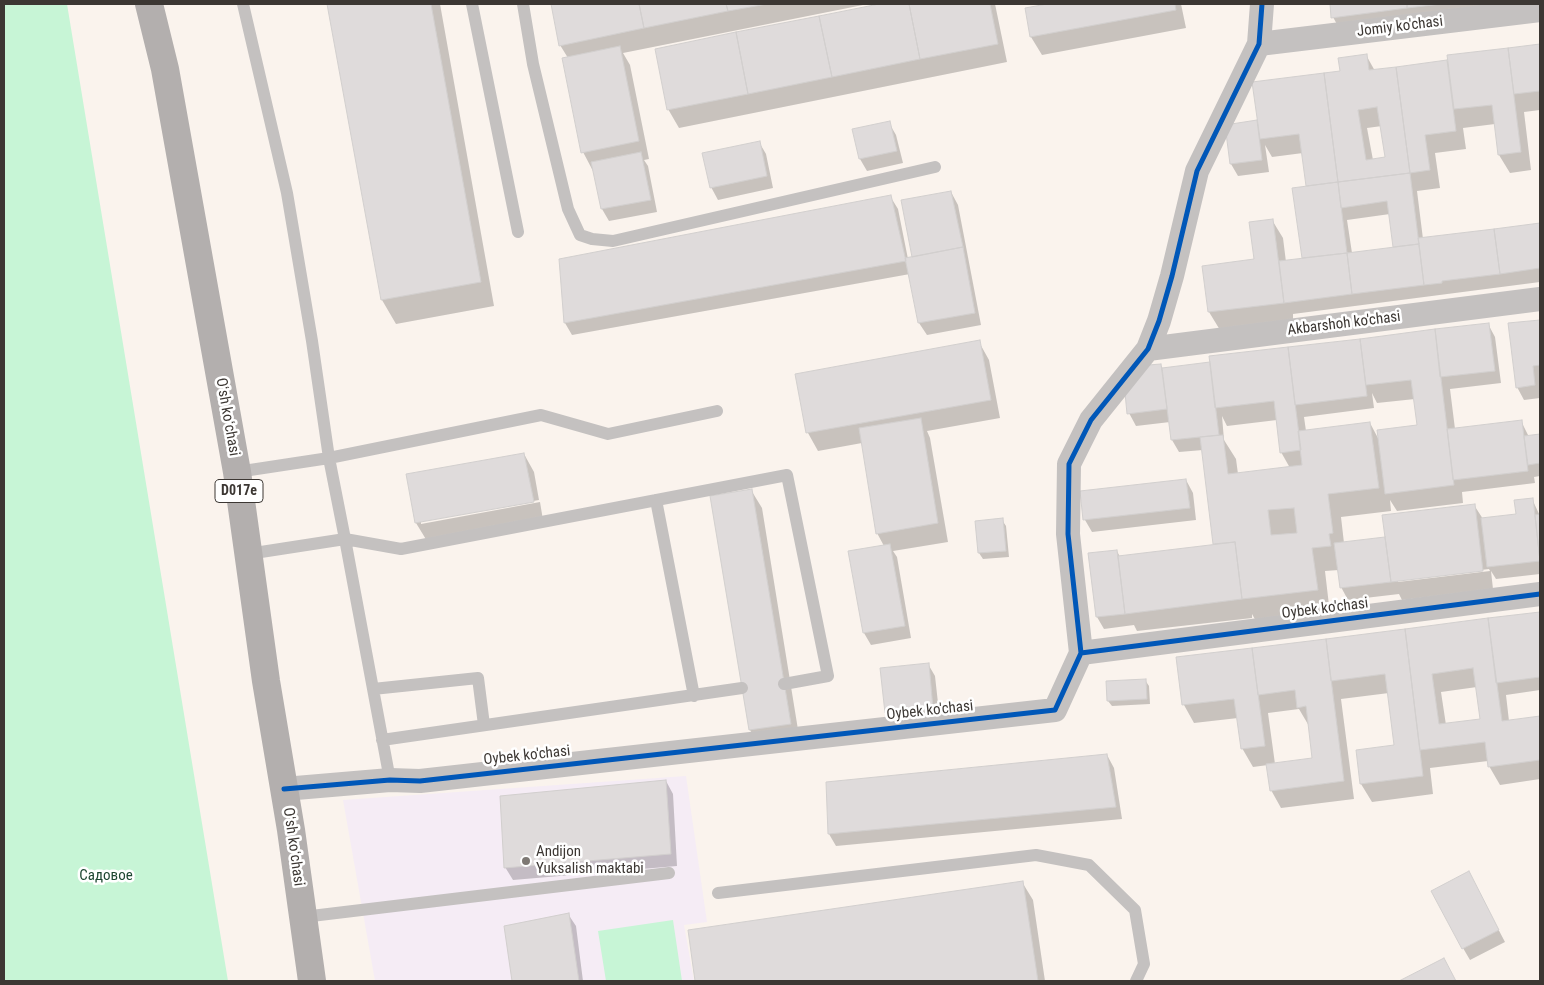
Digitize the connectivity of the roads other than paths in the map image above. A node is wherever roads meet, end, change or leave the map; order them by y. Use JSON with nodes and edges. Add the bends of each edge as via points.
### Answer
{"nodes":[{"id":1,"x":148,"y":4,"type":"edge"},
{"id":2,"x":243,"y":4,"type":"edge"},
{"id":3,"x":472,"y":4,"type":"edge"},
{"id":4,"x":523,"y":4,"type":"edge"},
{"id":5,"x":1262,"y":4,"type":"edge"},
{"id":6,"x":1540,"y":10,"type":"edge"},
{"id":7,"x":1259,"y":44,"type":"junction"},
{"id":8,"x":935,"y":167,"type":"dead end"},
{"id":9,"x":518,"y":232,"type":"dead end"},
{"id":10,"x":1540,"y":299,"type":"edge"},
{"id":11,"x":1148,"y":349,"type":"junction"},
{"id":12,"x":716,"y":411,"type":"dead end"},
{"id":13,"x":329,"y":458,"type":"junction"},
{"id":14,"x":237,"y":472,"type":"junction"},
{"id":15,"x":656,"y":500,"type":"junction"},
{"id":16,"x":345,"y":538,"type":"junction"},
{"id":17,"x":248,"y":554,"type":"junction"},
{"id":18,"x":1540,"y":594,"type":"edge"},
{"id":19,"x":1081,"y":653,"type":"junction"},
{"id":20,"x":784,"y":684,"type":"dead end"},
{"id":21,"x":742,"y":688,"type":"dead end"},
{"id":22,"x":373,"y":689,"type":"junction"},
{"id":23,"x":694,"y":696,"type":"junction"},
{"id":24,"x":484,"y":725,"type":"junction"},
{"id":25,"x":382,"y":740,"type":"junction"},
{"id":26,"x":390,"y":780,"type":"junction"},
{"id":27,"x":284,"y":790,"type":"junction"},
{"id":28,"x":670,"y":873,"type":"dead end"},
{"id":29,"x":718,"y":893,"type":"dead end"},
{"id":30,"x":303,"y":917,"type":"junction"},
{"id":31,"x":312,"y":981,"type":"edge"},
{"id":32,"x":1136,"y":981,"type":"edge"}],
"edges":[{"from":1,"to":14,"type":"main road","name":"Oʻsh koʻchasi","number":"D017e","via":[[165,70]]},
{"from":2,"to":13,"type":"lane","via":[[287,193]]},
{"from":3,"to":9,"type":"lane"},
{"from":4,"to":8,"type":"lane","via":[[533,64],[568,209],[580,235],[613,241]]},
{"from":5,"to":7,"type":"street"},
{"from":6,"to":7,"type":"street","name":"Jomiy ko'chasi"},
{"from":7,"to":11,"type":"street","via":[[1197,171],[1172,276]]},
{"from":10,"to":11,"type":"street","name":"Akbarshoh ko'chasi"},
{"from":11,"to":19,"type":"street","via":[[1091,420],[1069,464],[1068,534]]},
{"from":12,"to":13,"type":"lane","via":[[608,434],[541,415]]},
{"from":13,"to":14,"type":"lane"},
{"from":13,"to":16,"type":"lane"},
{"from":14,"to":17,"type":"main road","name":"Oʻsh koʻchasi","number":"D017e"},
{"from":15,"to":16,"type":"lane","via":[[401,549]]},
{"from":15,"to":20,"type":"lane","via":[[787,475],[828,676]]},
{"from":15,"to":23,"type":"lane"},
{"from":16,"to":17,"type":"lane"},
{"from":16,"to":22,"type":"lane"},
{"from":17,"to":27,"type":"main road","name":"Oʻsh koʻchasi","number":"D017e"},
{"from":18,"to":19,"type":"street","name":"Oybek ko'chasi"},
{"from":19,"to":26,"type":"street","name":"Oybek ko'chasi","via":[[1055,710],[430,780]]},
{"from":21,"to":23,"type":"lane"},
{"from":22,"to":24,"type":"lane","via":[[478,678]]},
{"from":22,"to":25,"type":"lane"},
{"from":23,"to":24,"type":"lane"},
{"from":24,"to":25,"type":"lane"},
{"from":25,"to":26,"type":"lane"},
{"from":26,"to":27,"type":"street","name":"Oybek ko'chasi"},
{"from":27,"to":30,"type":"main road","name":"Oʻsh koʻchasi","number":"D017e"},
{"from":28,"to":30,"type":"lane"},
{"from":29,"to":32,"type":"lane","via":[[1036,856],[1090,865],[1135,910],[1144,964]]},
{"from":30,"to":31,"type":"main road","name":"Oʻsh koʻchasi","number":"D017e"}]}
